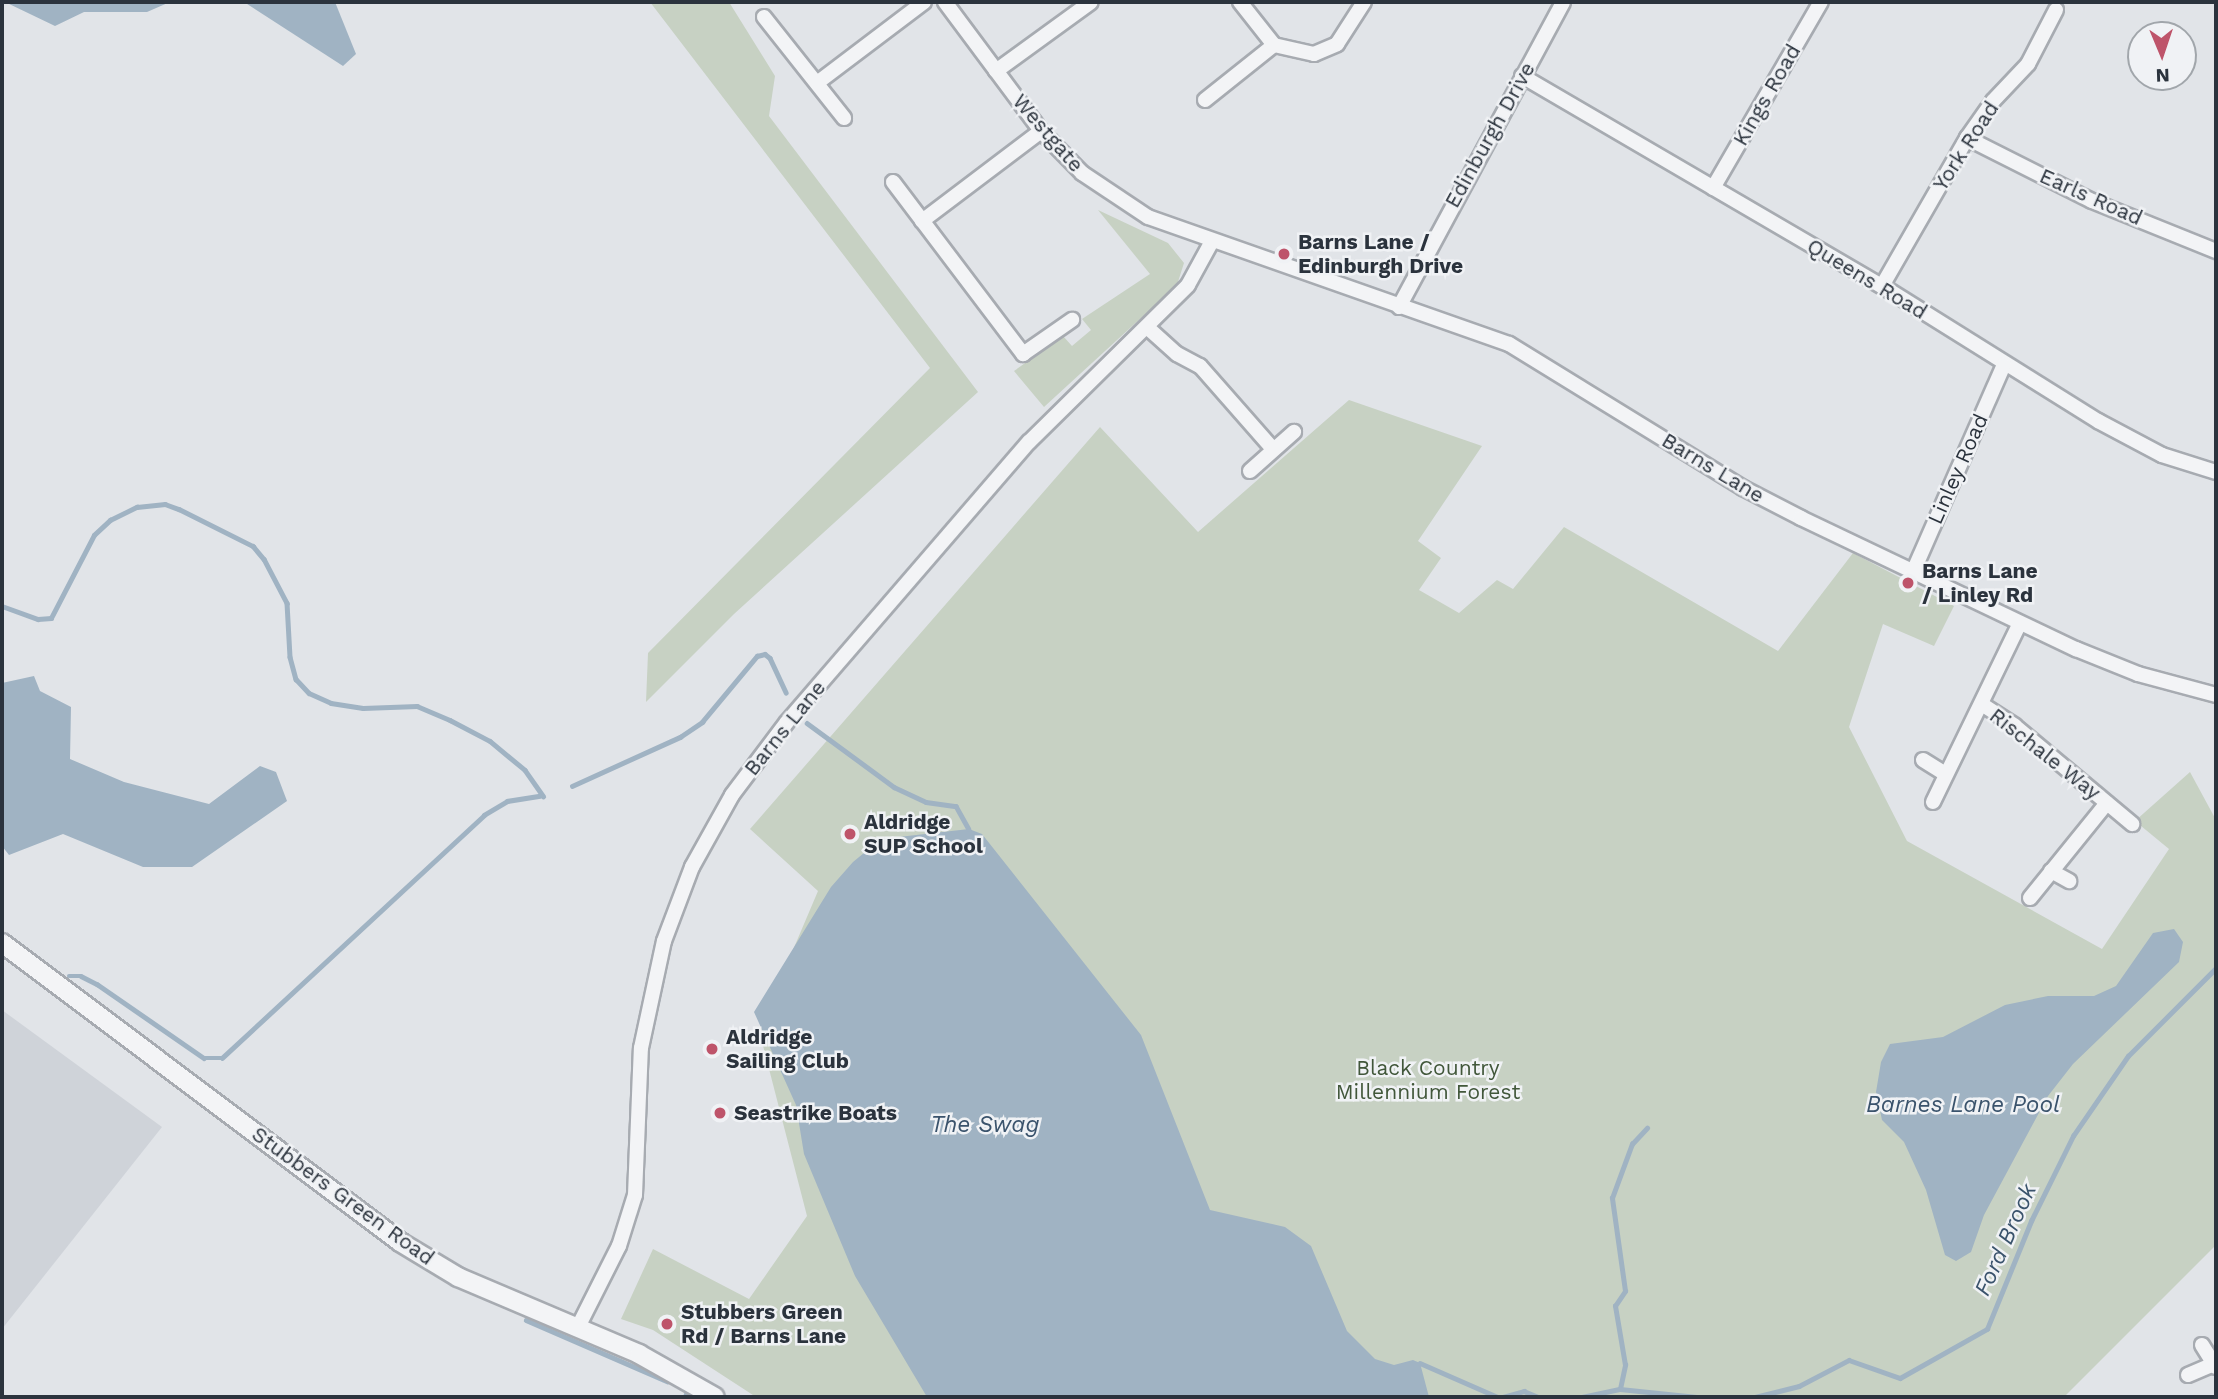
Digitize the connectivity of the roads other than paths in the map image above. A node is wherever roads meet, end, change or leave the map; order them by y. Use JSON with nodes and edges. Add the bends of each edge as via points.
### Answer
{"nodes":[{"id":1,"x":924,"y":2,"type":"edge"},
{"id":2,"x":945,"y":2,"type":"edge"},
{"id":3,"x":1091,"y":2,"type":"edge"},
{"id":4,"x":1240,"y":2,"type":"edge"},
{"id":5,"x":1364,"y":2,"type":"edge"},
{"id":6,"x":1563,"y":2,"type":"edge"},
{"id":7,"x":1821,"y":2,"type":"edge"},
{"id":8,"x":2056,"y":10,"type":"dead end"},
{"id":9,"x":764,"y":17,"type":"dead end"},
{"id":10,"x":1274,"y":45,"type":"junction"},
{"id":11,"x":996,"y":71,"type":"junction"},
{"id":12,"x":1522,"y":76,"type":"junction"},
{"id":13,"x":817,"y":83,"type":"junction"},
{"id":14,"x":1206,"y":101,"type":"dead end"},
{"id":15,"x":844,"y":118,"type":"dead end"},
{"id":16,"x":1041,"y":131,"type":"junction"},
{"id":17,"x":1967,"y":138,"type":"junction"},
{"id":18,"x":893,"y":182,"type":"dead end"},
{"id":19,"x":1713,"y":188,"type":"junction"},
{"id":20,"x":922,"y":221,"type":"junction"},
{"id":21,"x":1180,"y":232,"type":"joint"},
{"id":22,"x":1211,"y":243,"type":"junction"},
{"id":23,"x":2216,"y":251,"type":"edge"},
{"id":24,"x":1882,"y":285,"type":"junction"},
{"id":25,"x":1399,"y":307,"type":"junction"},
{"id":26,"x":1072,"y":320,"type":"dead end"},
{"id":27,"x":1148,"y":328,"type":"junction"},
{"id":28,"x":2004,"y":365,"type":"junction"},
{"id":29,"x":1294,"y":432,"type":"dead end"},
{"id":30,"x":1273,"y":449,"type":"junction"},
{"id":31,"x":1250,"y":471,"type":"dead end"},
{"id":32,"x":2216,"y":472,"type":"edge"},
{"id":33,"x":1913,"y":572,"type":"junction"},
{"id":34,"x":2020,"y":623,"type":"junction"},
{"id":35,"x":2216,"y":695,"type":"edge"},
{"id":36,"x":1983,"y":705,"type":"junction"},
{"id":37,"x":1923,"y":760,"type":"dead end"},
{"id":38,"x":1945,"y":774,"type":"junction"},
{"id":39,"x":1933,"y":802,"type":"dead end"},
{"id":40,"x":2107,"y":803,"type":"junction"},
{"id":41,"x":2132,"y":824,"type":"dead end"},
{"id":42,"x":2050,"y":871,"type":"junction"},
{"id":43,"x":2069,"y":881,"type":"dead end"},
{"id":44,"x":2030,"y":898,"type":"dead end"},
{"id":45,"x":2,"y":943,"type":"edge"},
{"id":46,"x":578,"y":1327,"type":"junction"},
{"id":47,"x":2202,"y":1345,"type":"dead end"},
{"id":48,"x":2215,"y":1366,"type":"edge"},
{"id":49,"x":2188,"y":1375,"type":"dead end"},
{"id":50,"x":715,"y":1397,"type":"edge"}],
"edges":[{"from":1,"to":13,"type":"street"},
{"from":2,"to":11,"type":"street","name":"Westgate"},
{"from":3,"to":11,"type":"street"},
{"from":4,"to":10,"type":"street"},
{"from":5,"to":10,"type":"street","via":[[1337,44],[1314,54]]},
{"from":6,"to":12,"type":"street","name":"Edinburgh Drive"},
{"from":7,"to":19,"type":"street","name":"Kings Road"},
{"from":8,"to":17,"type":"street","name":"York Road","via":[[2028,64]]},
{"from":9,"to":13,"type":"street"},
{"from":10,"to":14,"type":"street"},
{"from":11,"to":16,"type":"street","name":"Westgate"},
{"from":12,"to":19,"type":"street","name":"Queens Road"},
{"from":12,"to":25,"type":"street","name":"Edinburgh Drive"},
{"from":13,"to":15,"type":"street"},
{"from":16,"to":20,"type":"street"},
{"from":16,"to":21,"type":"street","name":"Westgate","via":[[1105,191]]},
{"from":17,"to":23,"type":"street","name":"Earls Road","via":[[2092,201]]},
{"from":17,"to":24,"type":"street","name":"York Road"},
{"from":18,"to":20,"type":"street"},
{"from":19,"to":24,"type":"street","name":"Queens Road"},
{"from":20,"to":26,"type":"street","via":[[1023,354]]},
{"from":21,"to":22,"type":"street","name":"Barns Lane"},
{"from":22,"to":25,"type":"street","name":"Barns Lane"},
{"from":22,"to":27,"type":"street","name":"Barns Lane","via":[[1188,285]]},
{"from":24,"to":28,"type":"street","name":"Queens Road"},
{"from":25,"to":33,"type":"street","name":"Barns Lane","via":[[1530,354],[1743,488]]},
{"from":27,"to":30,"type":"street","via":[[1161,343],[1200,366]]},
{"from":27,"to":46,"type":"street","name":"Barns Lane","via":[[1021,451],[787,722],[710,832],[677,903],[647,1013],[638,1079],[635,1195],[628,1224]]},
{"from":28,"to":32,"type":"street","name":"Queens Road","via":[[2162,455]]},
{"from":28,"to":33,"type":"street","name":"Linley Road"},
{"from":29,"to":30,"type":"street"},
{"from":30,"to":31,"type":"street"},
{"from":33,"to":34,"type":"street","name":"Barns Lane"},
{"from":34,"to":35,"type":"street","name":"Barns Lane","via":[[2138,674]]},
{"from":34,"to":36,"type":"street","name":"Rischale Way"},
{"from":36,"to":38,"type":"street","name":"Rischale Way"},
{"from":36,"to":40,"type":"street","name":"Rischale Way"},
{"from":37,"to":38,"type":"street"},
{"from":38,"to":39,"type":"street","name":"Rischale Way"},
{"from":40,"to":41,"type":"street","name":"Rischale Way"},
{"from":40,"to":42,"type":"street","name":"Rischale Way"},
{"from":42,"to":43,"type":"street"},
{"from":42,"to":44,"type":"street","name":"Rischale Way"},
{"from":45,"to":46,"type":"street","name":"Stubbers Green Road","via":[[400,1242],[458,1278]]},
{"from":46,"to":50,"type":"street","name":"Stubbers Green Road"},
{"from":47,"to":48,"type":"street"},
{"from":48,"to":49,"type":"street"}]}
